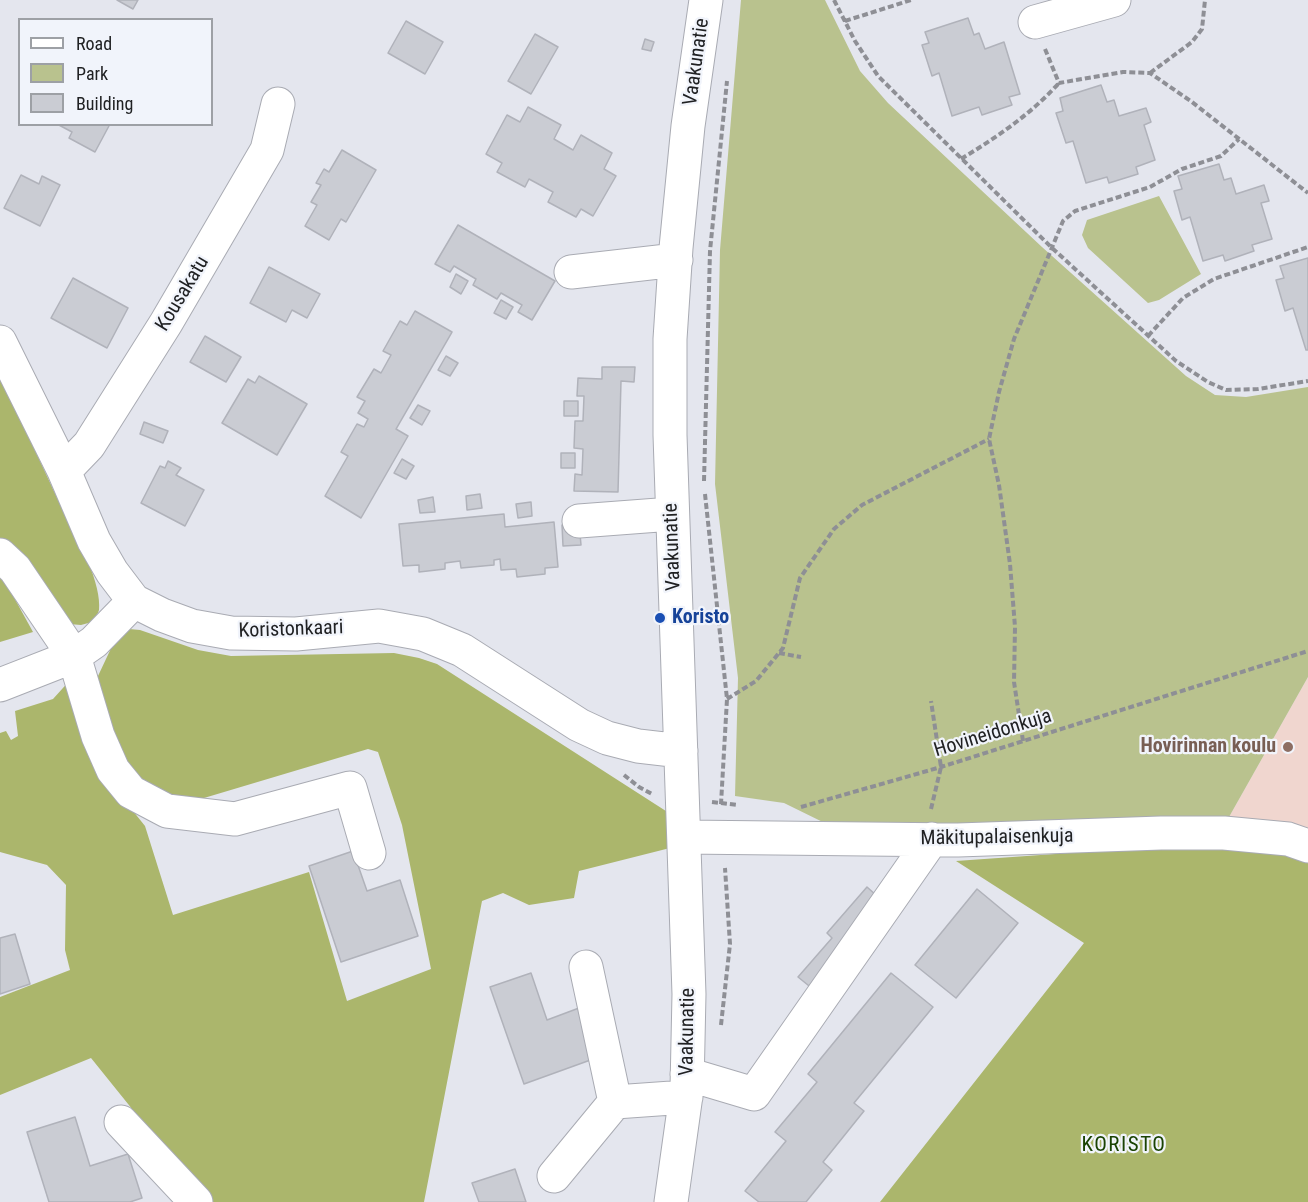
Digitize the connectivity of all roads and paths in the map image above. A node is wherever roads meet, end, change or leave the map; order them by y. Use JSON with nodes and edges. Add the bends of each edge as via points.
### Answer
{"nodes":[{"id":1,"x":706,"y":0,"type":"edge"},
{"id":2,"x":834,"y":0,"type":"edge"},
{"id":3,"x":911,"y":0,"type":"edge"},
{"id":4,"x":1114,"y":0,"type":"edge"},
{"id":5,"x":1205,"y":0,"type":"edge"},
{"id":6,"x":845,"y":21,"type":"junction"},
{"id":7,"x":1035,"y":22,"type":"joint"},
{"id":8,"x":1150,"y":73,"type":"junction"},
{"id":9,"x":728,"y":80,"type":"dead end"},
{"id":10,"x":1059,"y":83,"type":"junction"},
{"id":11,"x":278,"y":104,"type":"dead end"},
{"id":12,"x":1239,"y":139,"type":"junction"},
{"id":13,"x":961,"y":159,"type":"junction"},
{"id":14,"x":1308,"y":193,"type":"edge"},
{"id":15,"x":1051,"y":247,"type":"junction"},
{"id":16,"x":1308,"y":247,"type":"edge"},
{"id":17,"x":676,"y":260,"type":"junction"},
{"id":18,"x":571,"y":272,"type":"dead end"},
{"id":19,"x":1148,"y":336,"type":"junction"},
{"id":20,"x":0,"y":342,"type":"edge"},
{"id":21,"x":1308,"y":381,"type":"edge"},
{"id":22,"x":989,"y":439,"type":"junction"},
{"id":23,"x":64,"y":471,"type":"junction"},
{"id":24,"x":672,"y":514,"type":"junction"},
{"id":25,"x":579,"y":521,"type":"dead end"},
{"id":26,"x":0,"y":555,"type":"edge"},
{"id":27,"x":134,"y":601,"type":"junction"},
{"id":28,"x":1308,"y":651,"type":"edge"},
{"id":29,"x":778,"y":653,"type":"junction"},
{"id":30,"x":74,"y":656,"type":"junction"},
{"id":31,"x":801,"y":657,"type":"dead end"},
{"id":32,"x":0,"y":685,"type":"edge"},
{"id":33,"x":727,"y":699,"type":"junction"},
{"id":34,"x":931,"y":701,"type":"dead end"},
{"id":35,"x":1023,"y":741,"type":"junction"},
{"id":36,"x":681,"y":751,"type":"junction"},
{"id":37,"x":941,"y":767,"type":"junction"},
{"id":38,"x":723,"y":771,"type":"dead end"},
{"id":39,"x":622,"y":773,"type":"dead end"},
{"id":40,"x":682,"y":801,"type":"junction"},
{"id":41,"x":742,"y":806,"type":"dead end"},
{"id":42,"x":794,"y":809,"type":"dead end"},
{"id":43,"x":684,"y":837,"type":"junction"},
{"id":44,"x":927,"y":839,"type":"junction"},
{"id":45,"x":1308,"y":846,"type":"edge"},
{"id":46,"x":369,"y":853,"type":"dead end"},
{"id":47,"x":586,"y":967,"type":"dead end"},
{"id":48,"x":686,"y":1086,"type":"junction"},
{"id":49,"x":615,"y":1102,"type":"junction"},
{"id":50,"x":121,"y":1122,"type":"dead end"},
{"id":51,"x":554,"y":1176,"type":"dead end"},
{"id":52,"x":196,"y":1202,"type":"edge"},
{"id":53,"x":671,"y":1202,"type":"edge"}],
"edges":[{"from":1,"to":17,"type":"street","name":"Vaakunatie","via":[[688,126]]},
{"from":2,"to":6,"type":"path"},
{"from":3,"to":6,"type":"path"},
{"from":4,"to":7,"type":"street"},
{"from":5,"to":8,"type":"path","via":[[1202,29],[1192,42]]},
{"from":6,"to":13,"type":"path","via":[[878,76]]},
{"from":7,"to":10,"type":"path"},
{"from":8,"to":10,"type":"path","via":[[1123,72]]},
{"from":8,"to":12,"type":"path"},
{"from":9,"to":33,"type":"path","via":[[711,251],[704,488]]},
{"from":10,"to":13,"type":"path","via":[[1011,128]]},
{"from":11,"to":23,"type":"street","name":"Kousakatu","via":[[267,150],[89,445]]},
{"from":12,"to":14,"type":"path"},
{"from":12,"to":15,"type":"path","via":[[1221,156],[1182,169],[1150,187],[1076,211],[1063,221]]},
{"from":13,"to":15,"type":"path"},
{"from":15,"to":19,"type":"path"},
{"from":15,"to":22,"type":"path","via":[[1014,339]]},
{"from":16,"to":19,"type":"path","via":[[1214,279],[1183,298]]},
{"from":17,"to":18,"type":"street"},
{"from":17,"to":24,"type":"street","name":"Vaakunatie","via":[[670,349]]},
{"from":19,"to":21,"type":"path","via":[[1176,361],[1226,390]]},
{"from":20,"to":23,"type":"street","name":"Koristonkaari"},
{"from":22,"to":29,"type":"path","via":[[862,505],[834,528],[800,578],[783,648]]},
{"from":22,"to":35,"type":"path","via":[[1010,564],[1014,682]]},
{"from":23,"to":27,"type":"street","name":"Koristonkaari","via":[[94,541]]},
{"from":24,"to":25,"type":"street"},
{"from":24,"to":36,"type":"street","name":"Vaakunatie"},
{"from":26,"to":30,"type":"street","via":[[15,569]]},
{"from":27,"to":30,"type":"street","via":[[94,642]]},
{"from":27,"to":36,"type":"street","name":"Koristonkaari","via":[[192,626],[231,633],[296,634],[379,626],[423,634],[462,650],[579,725],[607,738]]},
{"from":28,"to":35,"type":"path","name":"Hovineidonkuja"},
{"from":29,"to":31,"type":"path"},
{"from":29,"to":33,"type":"path","via":[[756,681]]},
{"from":30,"to":32,"type":"street"},
{"from":30,"to":46,"type":"street","via":[[98,736],[113,770],[131,792],[167,811],[235,819],[350,788]]},
{"from":33,"to":38,"type":"path"},
{"from":34,"to":37,"type":"path"},
{"from":35,"to":37,"type":"path","name":"Hovineidonkuja"},
{"from":36,"to":40,"type":"street","name":"Vaakunatie"},
{"from":37,"to":42,"type":"path","name":"Hovineidonkuja"},
{"from":37,"to":44,"type":"path"},
{"from":39,"to":40,"type":"path","via":[[662,799]]},
{"from":40,"to":41,"type":"path"},
{"from":40,"to":43,"type":"street","name":"Vaakunatie"},
{"from":43,"to":44,"type":"street","name":"Mäkitupalaisenkuja"},
{"from":43,"to":48,"type":"street","name":"Vaakunatie","via":[[689,994]]},
{"from":44,"to":45,"type":"street","name":"Mäkitupalaisenkuja","via":[[1224,833],[1288,839]]},
{"from":44,"to":48,"type":"street","via":[[754,1094]]},
{"from":47,"to":49,"type":"street"},
{"from":48,"to":49,"type":"street"},
{"from":48,"to":53,"type":"street","name":"Vaakunatie"},
{"from":49,"to":51,"type":"street"},
{"from":50,"to":52,"type":"street"}]}
